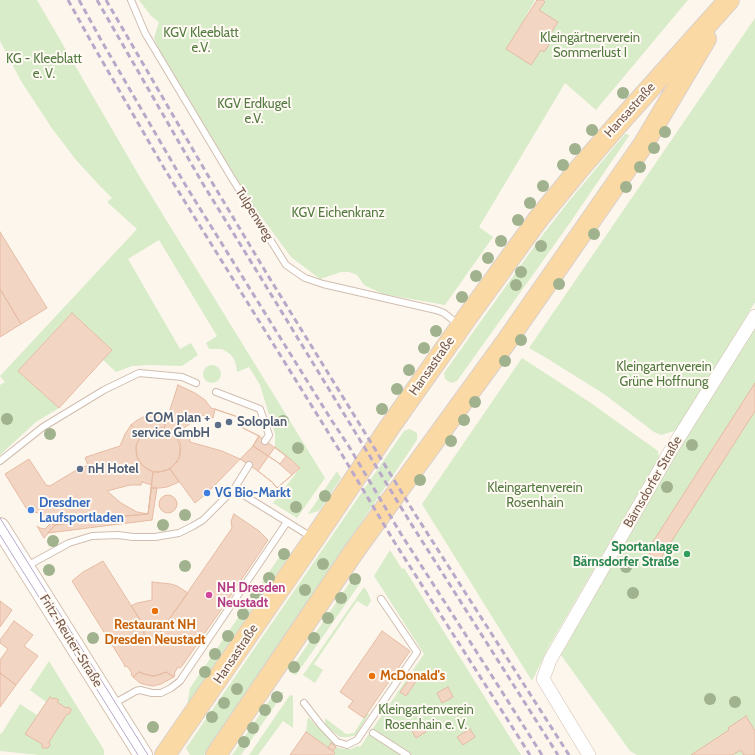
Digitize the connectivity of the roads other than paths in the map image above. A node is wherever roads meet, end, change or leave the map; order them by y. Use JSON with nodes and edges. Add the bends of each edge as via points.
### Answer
{"nodes":[{"id":1,"x":131,"y":0,"type":"edge"},
{"id":2,"x":729,"y":0,"type":"edge"},
{"id":3,"x":755,"y":316,"type":"edge"},
{"id":4,"x":461,"y":326,"type":"junction"},
{"id":5,"x":196,"y":383,"type":"dead end"},
{"id":6,"x":216,"y":392,"type":"dead end"},
{"id":7,"x":265,"y":441,"type":"dead end"},
{"id":8,"x":0,"y":461,"type":"edge"},
{"id":9,"x":249,"y":465,"type":"dead end"},
{"id":10,"x":234,"y":489,"type":"junction"},
{"id":11,"x":287,"y":522,"type":"junction"},
{"id":12,"x":0,"y":527,"type":"edge"},
{"id":13,"x":314,"y":539,"type":"junction"},
{"id":14,"x":25,"y":567,"type":"junction"},
{"id":15,"x":381,"y":599,"type":"dead end"},
{"id":16,"x":304,"y":703,"type":"dead end"},
{"id":17,"x":111,"y":705,"type":"junction"},
{"id":18,"x":373,"y":733,"type":"dead end"},
{"id":19,"x":143,"y":755,"type":"edge"},
{"id":20,"x":166,"y":755,"type":"edge"},
{"id":21,"x":216,"y":755,"type":"edge"},
{"id":22,"x":407,"y":755,"type":"edge"},
{"id":23,"x":589,"y":755,"type":"edge"}],
"edges":[{"from":1,"to":4,"type":"lane","name":"Tulpenweg","via":[[145,33],[286,265],[305,278],[322,284],[436,310]]},
{"from":2,"to":4,"type":"main road","name":"Hansastraße","via":[[580,168],[539,218]]},
{"from":2,"to":21,"type":"main road","name":"Hansastraße","via":[[643,145],[506,342],[355,550]]},
{"from":3,"to":23,"type":"street","name":"Bärnsdorfer Straße","via":[[671,450],[550,660],[543,680]]},
{"from":4,"to":13,"type":"main road","name":"Hansastraße"},
{"from":5,"to":8,"type":"lane","via":[[182,377],[139,373],[104,390],[43,427]]},
{"from":6,"to":7,"type":"lane","via":[[260,410],[269,435]]},
{"from":9,"to":10,"type":"lane"},
{"from":10,"to":11,"type":"lane"},
{"from":10,"to":14,"type":"lane","via":[[202,520],[179,533],[156,537],[92,536],[69,544]]},
{"from":11,"to":13,"type":"lane"},
{"from":11,"to":17,"type":"lane","via":[[180,681],[161,693],[140,690]]},
{"from":12,"to":14,"type":"main road","name":"Fritz-Reuter-Straße"},
{"from":13,"to":20,"type":"main road","name":"Hansastraße"},
{"from":14,"to":17,"type":"main road","name":"Fritz-Reuter-Straße"},
{"from":15,"to":16,"type":"lane","via":[[417,652],[357,740],[347,745],[337,742]]},
{"from":17,"to":19,"type":"main road","name":"Fritz-Reuter-Straße"},
{"from":18,"to":22,"type":"lane"}]}
